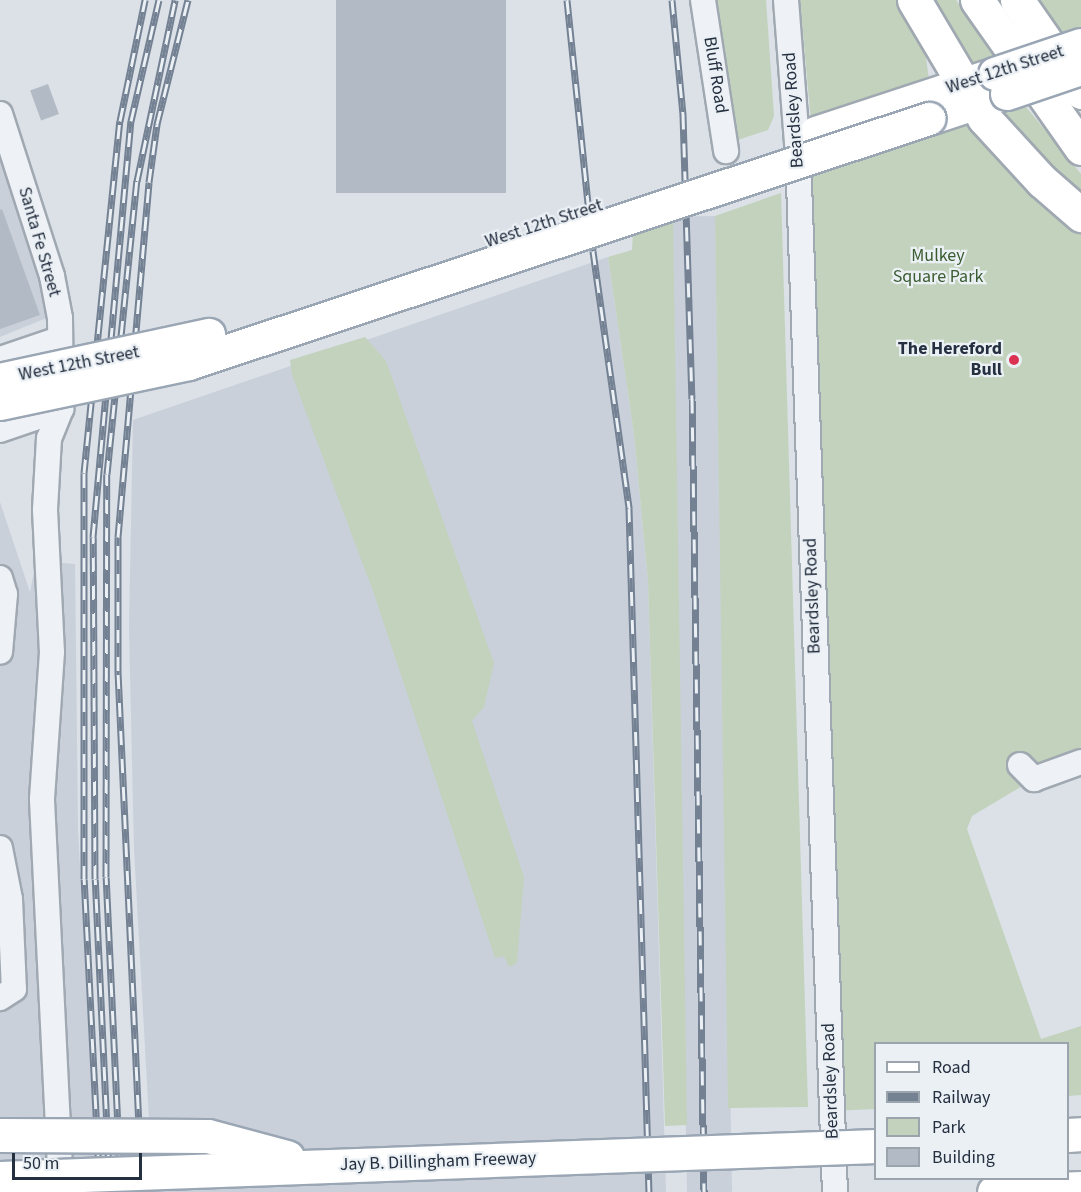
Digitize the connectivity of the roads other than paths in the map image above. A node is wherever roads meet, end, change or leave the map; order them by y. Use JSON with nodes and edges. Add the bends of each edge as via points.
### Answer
{"nodes":[{"id":1,"x":703,"y":0,"type":"edge"},
{"id":2,"x":786,"y":0,"type":"edge"},
{"id":3,"x":914,"y":0,"type":"edge"},
{"id":4,"x":977,"y":0,"type":"edge"},
{"id":5,"x":1017,"y":0,"type":"edge"},
{"id":6,"x":1081,"y":45,"type":"edge"},
{"id":7,"x":1081,"y":69,"type":"edge"},
{"id":8,"x":1001,"y":84,"type":"junction"},
{"id":9,"x":1081,"y":92,"type":"edge"},
{"id":10,"x":968,"y":94,"type":"junction"},
{"id":11,"x":926,"y":109,"type":"junction"},
{"id":12,"x":0,"y":114,"type":"edge"},
{"id":13,"x":1081,"y":148,"type":"edge"},
{"id":14,"x":726,"y":151,"type":"dead end"},
{"id":15,"x":1081,"y":215,"type":"edge"},
{"id":16,"x":56,"y":340,"type":"junction"},
{"id":17,"x":0,"y":359,"type":"edge"},
{"id":18,"x":0,"y":380,"type":"edge"},
{"id":19,"x":0,"y":404,"type":"edge"},
{"id":20,"x":61,"y":409,"type":"junction"},
{"id":21,"x":0,"y":430,"type":"edge"},
{"id":22,"x":0,"y":578,"type":"edge"},
{"id":23,"x":0,"y":652,"type":"edge"},
{"id":24,"x":1081,"y":762,"type":"edge"},
{"id":25,"x":1020,"y":765,"type":"dead end"},
{"id":26,"x":0,"y":848,"type":"edge"},
{"id":27,"x":0,"y":998,"type":"edge"},
{"id":28,"x":0,"y":1136,"type":"edge"},
{"id":29,"x":874,"y":1146,"type":"edge"},
{"id":30,"x":320,"y":1166,"type":"junction"},
{"id":31,"x":0,"y":1178,"type":"edge"},
{"id":32,"x":1081,"y":1188,"type":"edge"},
{"id":33,"x":61,"y":1192,"type":"edge"},
{"id":34,"x":835,"y":1192,"type":"edge"},
{"id":35,"x":994,"y":1192,"type":"edge"}],
"edges":[{"from":1,"to":14,"type":"street","name":"Bluff Road"},
{"from":2,"to":34,"type":"street","name":"Beardsley Road","via":[[798,155]]},
{"from":3,"to":10,"type":"highway"},
{"from":4,"to":13,"type":"highway"},
{"from":5,"to":9,"type":"highway"},
{"from":6,"to":8,"type":"main road","name":"West 12th Street","bridge":true},
{"from":7,"to":8,"type":"main road","name":"West 12th Street","bridge":true},
{"from":8,"to":10,"type":"main road","name":"West 12th Street"},
{"from":10,"to":11,"type":"main road","name":"West 12th Street"},
{"from":10,"to":15,"type":"highway","via":[[1021,160]]},
{"from":11,"to":18,"type":"main road","name":"West 12th Street","bridge":true,"via":[[212,334]]},
{"from":11,"to":19,"type":"main road","name":"West 12th Street","bridge":true,"via":[[189,364]]},
{"from":12,"to":16,"type":"street","name":"Santa Fe Street","via":[[52,276],[60,318]]},
{"from":16,"to":17,"type":"street","name":"West 12th Street"},
{"from":16,"to":20,"type":"street","name":"Santa Fe Street"},
{"from":20,"to":21,"type":"street"},
{"from":20,"to":33,"type":"street","via":[[49,438],[45,510],[52,652],[42,800]]},
{"from":22,"to":23,"type":"street","via":[[5,602]]},
{"from":24,"to":25,"type":"street","via":[[1035,778]]},
{"from":26,"to":27,"type":"street","via":[[9,899],[14,989]]},
{"from":28,"to":30,"type":"highway","bridge":true,"via":[[208,1136]]},
{"from":29,"to":30,"type":"highway","name":"Jay B. Dillingham Freeway","bridge":true},
{"from":30,"to":31,"type":"highway","name":"Jay B. Dillingham Freeway","bridge":true},
{"from":32,"to":35,"type":"highway"}]}
